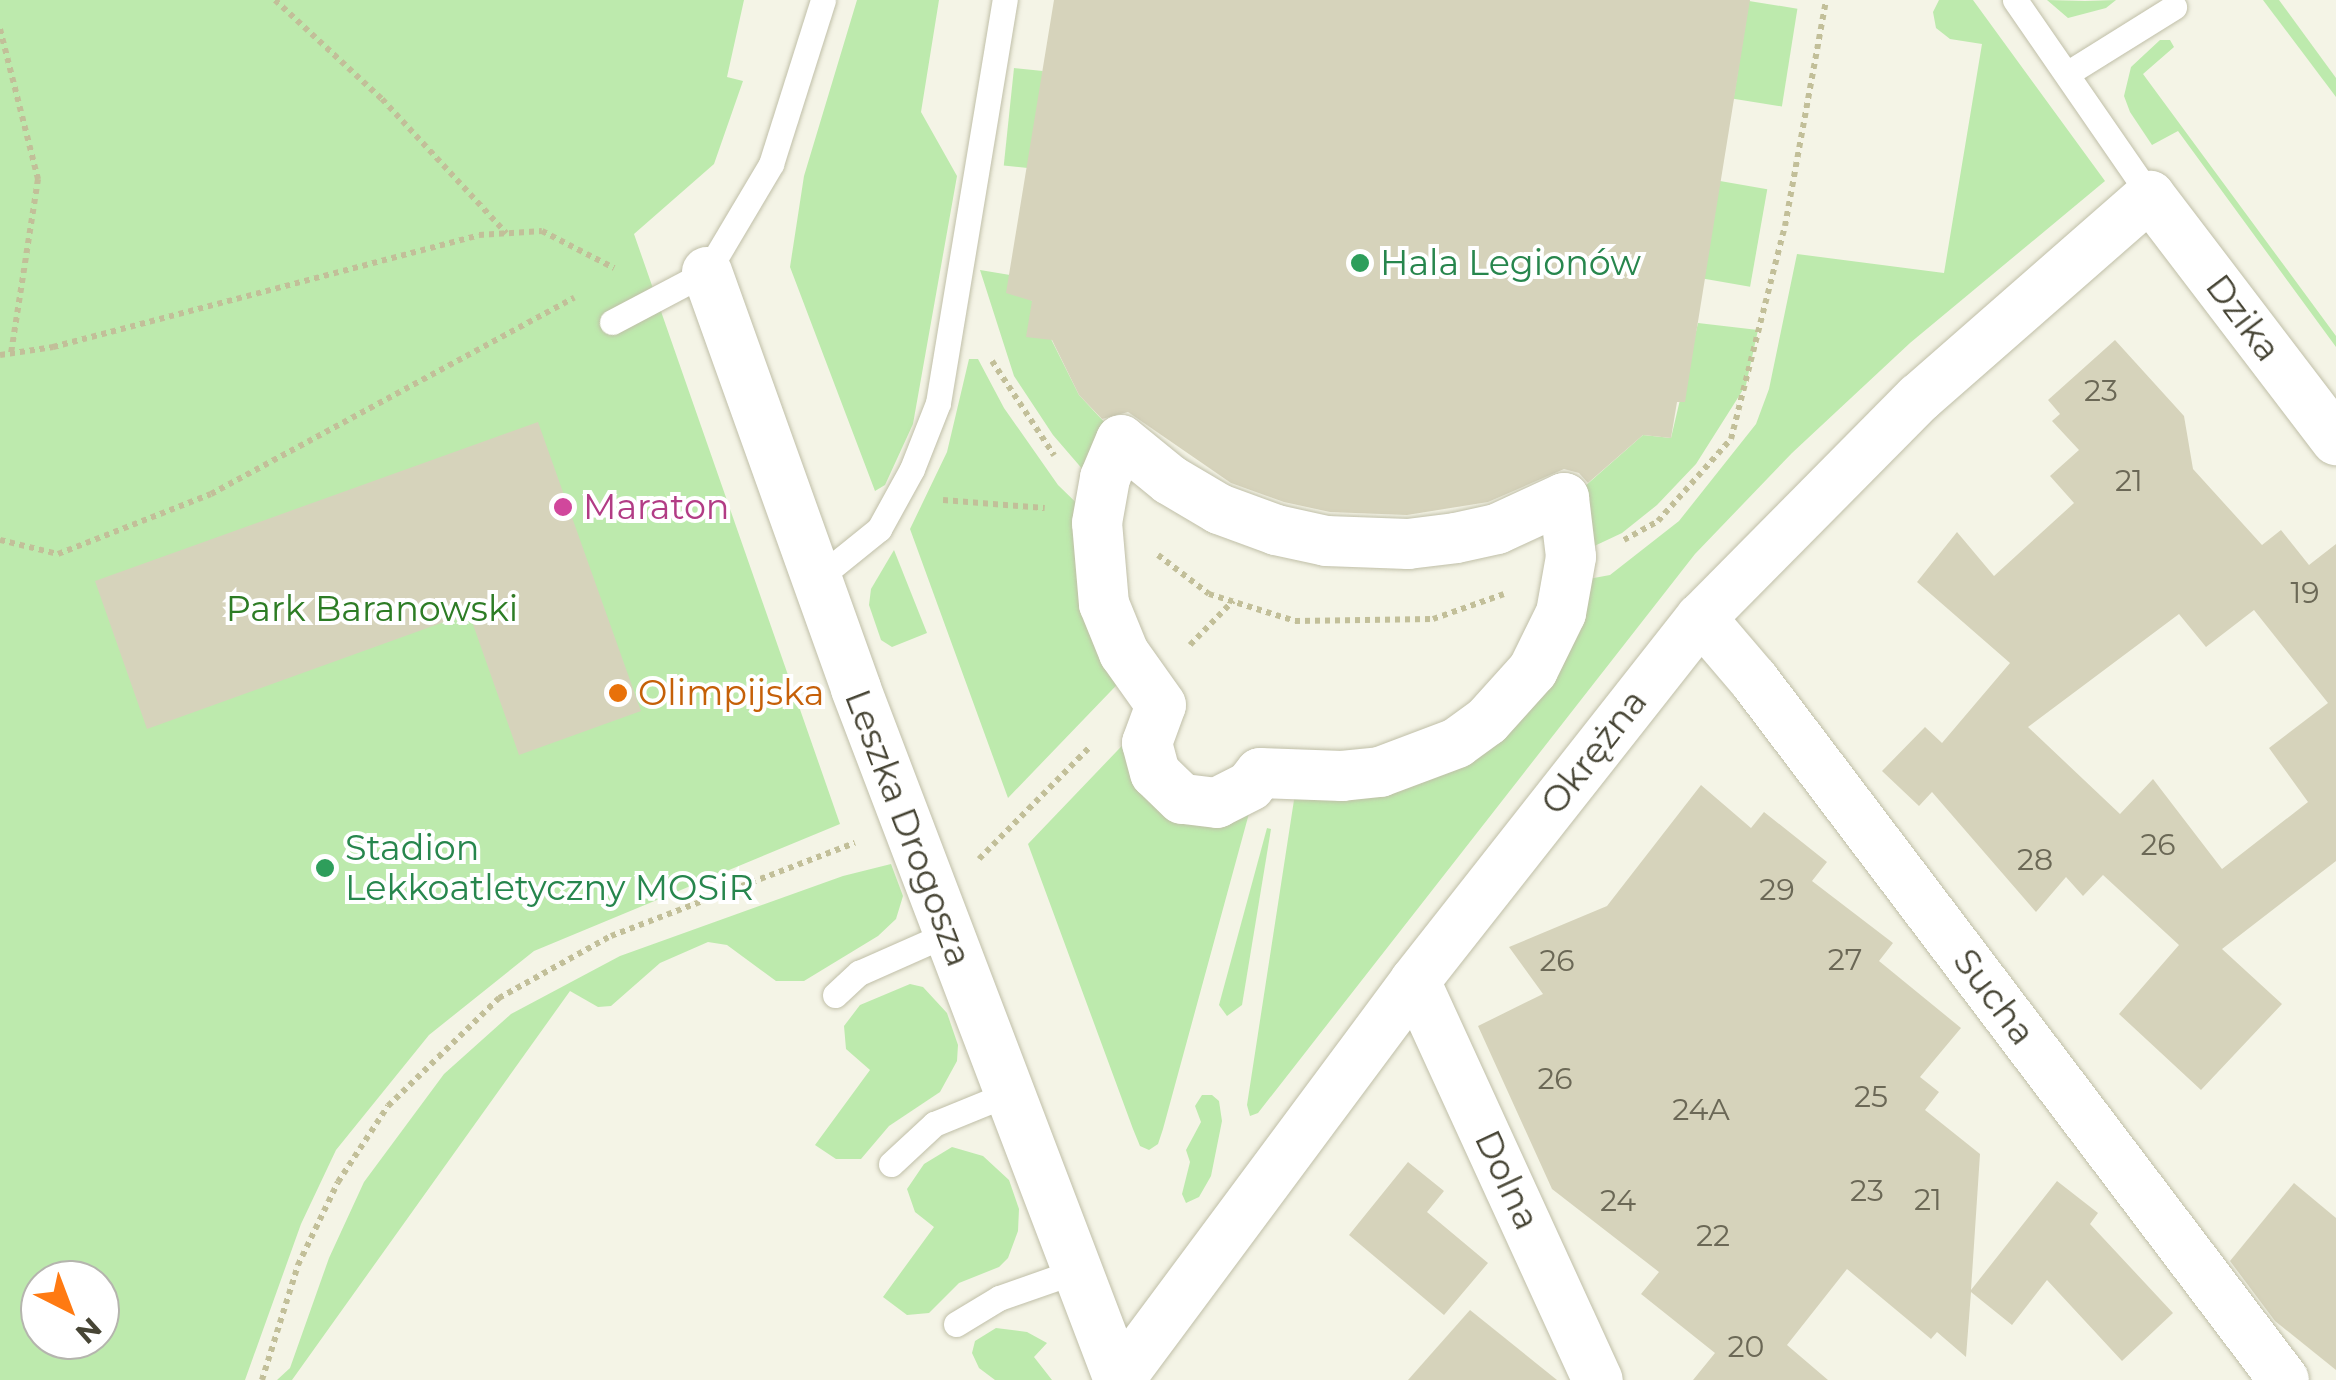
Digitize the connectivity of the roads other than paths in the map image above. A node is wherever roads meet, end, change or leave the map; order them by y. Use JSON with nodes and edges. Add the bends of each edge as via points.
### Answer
{"nodes":[{"id":1,"x":824,"y":0,"type":"edge"},
{"id":2,"x":1006,"y":0,"type":"edge"},
{"id":3,"x":2015,"y":0,"type":"edge"},
{"id":4,"x":2174,"y":7,"type":"dead end"},
{"id":5,"x":2068,"y":73,"type":"junction"},
{"id":6,"x":2150,"y":196,"type":"junction"},
{"id":7,"x":707,"y":272,"type":"junction"},
{"id":8,"x":612,"y":322,"type":"dead end"},
{"id":9,"x":2336,"y":440,"type":"edge"},
{"id":10,"x":818,"y":579,"type":"junction"},
{"id":11,"x":1701,"y":618,"type":"junction"},
{"id":12,"x":1148,"y":687,"type":"joint"},
{"id":13,"x":942,"y":918,"type":"junction"},
{"id":14,"x":1415,"y":981,"type":"junction"},
{"id":15,"x":835,"y":994,"type":"dead end"},
{"id":16,"x":1010,"y":1092,"type":"junction"},
{"id":17,"x":891,"y":1164,"type":"dead end"},
{"id":18,"x":1079,"y":1270,"type":"junction"},
{"id":19,"x":956,"y":1324,"type":"dead end"},
{"id":20,"x":1119,"y":1380,"type":"edge"},
{"id":21,"x":1598,"y":1380,"type":"edge"},
{"id":22,"x":2284,"y":1380,"type":"edge"}],
"edges":[{"from":1,"to":7,"type":"lane","via":[[772,164]]},
{"from":2,"to":10,"type":"lane","via":[[938,402],[879,529]]},
{"from":3,"to":5,"type":"lane"},
{"from":4,"to":5,"type":"lane"},
{"from":5,"to":6,"type":"lane"},
{"from":6,"to":9,"type":"street","name":"Dzika"},
{"from":6,"to":11,"type":"street","name":"Okrężna","via":[[1920,398]]},
{"from":7,"to":8,"type":"lane"},
{"from":7,"to":10,"type":"street","name":"Leszka Drogosza"},
{"from":10,"to":13,"type":"street","name":"Leszka Drogosza"},
{"from":11,"to":14,"type":"street","name":"Okrężna"},
{"from":11,"to":22,"type":"street","name":"Sucha"},
{"from":12,"to":12,"type":"street","via":[[1161,705],[1150,725],[1149,759],[1154,774],[1182,798],[1217,803],[1260,773],[1380,772],[1457,743],[1514,694],[1552,636],[1570,572],[1564,498],[1497,529],[1456,538],[1326,541],[1220,509],[1121,440],[1105,478],[1098,566],[1104,604],[1124,653]]},
{"from":13,"to":15,"type":"lane"},
{"from":13,"to":16,"type":"street","name":"Leszka Drogosza"},
{"from":14,"to":20,"type":"street","name":"Okrężna"},
{"from":14,"to":21,"type":"street","name":"Dolna"},
{"from":16,"to":17,"type":"lane","via":[[934,1124]]},
{"from":16,"to":18,"type":"street","name":"Leszka Drogosza"},
{"from":18,"to":19,"type":"lane","via":[[999,1298]]},
{"from":18,"to":20,"type":"street","name":"Leszka Drogosza"}]}
